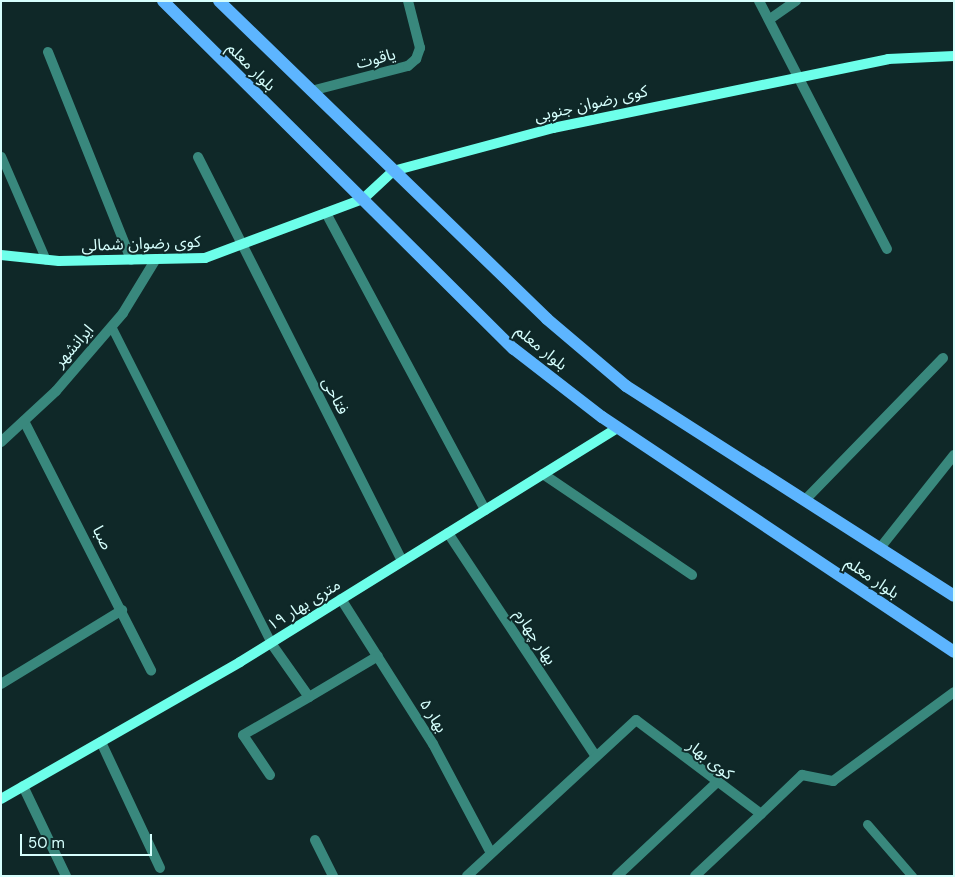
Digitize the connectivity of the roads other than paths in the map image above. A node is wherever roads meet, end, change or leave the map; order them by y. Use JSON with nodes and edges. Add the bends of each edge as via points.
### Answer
{"nodes":[{"id":1,"x":163,"y":1,"type":"edge"},
{"id":2,"x":219,"y":1,"type":"edge"},
{"id":3,"x":408,"y":1,"type":"edge"},
{"id":4,"x":759,"y":1,"type":"edge"},
{"id":5,"x":796,"y":1,"type":"edge"},
{"id":6,"x":770,"y":19,"type":"junction"},
{"id":7,"x":48,"y":52,"type":"dead end"},
{"id":8,"x":954,"y":56,"type":"edge"},
{"id":9,"x":799,"y":80,"type":"junction"},
{"id":10,"x":311,"y":91,"type":"junction"},
{"id":11,"x":1,"y":156,"type":"edge"},
{"id":12,"x":198,"y":158,"type":"dead end"},
{"id":13,"x":392,"y":171,"type":"junction"},
{"id":14,"x":362,"y":199,"type":"junction"},
{"id":15,"x":326,"y":213,"type":"junction"},
{"id":16,"x":241,"y":245,"type":"junction"},
{"id":17,"x":887,"y":249,"type":"dead end"},
{"id":18,"x":1,"y":255,"type":"edge"},
{"id":19,"x":156,"y":259,"type":"junction"},
{"id":20,"x":46,"y":260,"type":"junction"},
{"id":21,"x":131,"y":260,"type":"junction"},
{"id":22,"x":111,"y":326,"type":"junction"},
{"id":23,"x":943,"y":358,"type":"dead end"},
{"id":24,"x":24,"y":421,"type":"junction"},
{"id":25,"x":617,"y":428,"type":"junction"},
{"id":26,"x":1,"y":442,"type":"edge"},
{"id":27,"x":954,"y":455,"type":"edge"},
{"id":28,"x":543,"y":474,"type":"junction"},
{"id":29,"x":805,"y":500,"type":"junction"},
{"id":30,"x":484,"y":510,"type":"junction"},
{"id":31,"x":448,"y":533,"type":"junction"},
{"id":32,"x":880,"y":548,"type":"junction"},
{"id":33,"x":402,"y":561,"type":"junction"},
{"id":34,"x":692,"y":575,"type":"dead end"},
{"id":35,"x":953,"y":594,"type":"edge"},
{"id":36,"x":341,"y":599,"type":"junction"},
{"id":37,"x":122,"y":610,"type":"junction"},
{"id":38,"x":271,"y":643,"type":"junction"},
{"id":39,"x":954,"y":652,"type":"edge"},
{"id":40,"x":378,"y":656,"type":"junction"},
{"id":41,"x":151,"y":670,"type":"dead end"},
{"id":42,"x":1,"y":684,"type":"edge"},
{"id":43,"x":954,"y":692,"type":"edge"},
{"id":44,"x":309,"y":697,"type":"junction"},
{"id":45,"x":101,"y":742,"type":"junction"},
{"id":46,"x":596,"y":757,"type":"junction"},
{"id":47,"x":270,"y":775,"type":"dead end"},
{"id":48,"x":715,"y":784,"type":"junction"},
{"id":49,"x":23,"y":786,"type":"junction"},
{"id":50,"x":1,"y":799,"type":"edge"},
{"id":51,"x":760,"y":814,"type":"junction"},
{"id":52,"x":867,"y":824,"type":"dead end"},
{"id":53,"x":315,"y":840,"type":"dead end"},
{"id":54,"x":491,"y":853,"type":"junction"},
{"id":55,"x":160,"y":868,"type":"dead end"},
{"id":56,"x":66,"y":876,"type":"edge"},
{"id":57,"x":333,"y":876,"type":"edge"},
{"id":58,"x":467,"y":876,"type":"edge"},
{"id":59,"x":617,"y":876,"type":"edge"},
{"id":60,"x":695,"y":876,"type":"edge"},
{"id":61,"x":912,"y":876,"type":"edge"}],
"edges":[{"from":1,"to":14,"type":"main road","name":"بلوار معلم"},
{"from":2,"to":10,"type":"main road","name":"بلوار معلم"},
{"from":3,"to":10,"type":"street","name":"یاقوت","via":[[420,48],[416,59],[408,66]]},
{"from":4,"to":6,"type":"street"},
{"from":5,"to":6,"type":"street"},
{"from":6,"to":9,"type":"street"},
{"from":7,"to":21,"type":"street"},
{"from":8,"to":9,"type":"street","name":"کوی رضوان جنوبی","via":[[888,59]]},
{"from":9,"to":13,"type":"street","name":"کوی رضوان جنوبی","via":[[553,128]]},
{"from":9,"to":17,"type":"street"},
{"from":10,"to":13,"type":"main road","name":"بلوار معلم"},
{"from":11,"to":20,"type":"lane"},
{"from":12,"to":16,"type":"street","name":"فتاحی"},
{"from":13,"to":14,"type":"street"},
{"from":13,"to":29,"type":"main road","name":"بلوار معلم","via":[[547,319],[626,386]]},
{"from":14,"to":15,"type":"street","name":"کوی رضوان شمالی"},
{"from":14,"to":25,"type":"main road","name":"بلوار معلم","via":[[514,349]]},
{"from":15,"to":16,"type":"street","name":"کوی رضوان شمالی"},
{"from":15,"to":30,"type":"street"},
{"from":16,"to":19,"type":"street","name":"کوی رضوان شمالی","via":[[205,258]]},
{"from":16,"to":33,"type":"street","name":"فتاحی"},
{"from":18,"to":20,"type":"street","name":"کوی رضوان شمالی"},
{"from":19,"to":21,"type":"street","name":"کوی رضوان شمالی"},
{"from":19,"to":22,"type":"street","name":"ایرانشهر"},
{"from":20,"to":21,"type":"street","name":"کوی رضوان شمالی"},
{"from":22,"to":24,"type":"street","name":"ایرانشهر"},
{"from":22,"to":38,"type":"lane"},
{"from":23,"to":29,"type":"street"},
{"from":24,"to":26,"type":"street","name":"ایرانشهر"},
{"from":24,"to":37,"type":"street","name":"صبا"},
{"from":25,"to":28,"type":"street","name":"۱۹ متری بهار"},
{"from":25,"to":39,"type":"main road","name":"بلوار معلم"},
{"from":27,"to":32,"type":"street"},
{"from":28,"to":30,"type":"street","name":"۱۹ متری بهار"},
{"from":28,"to":34,"type":"street"},
{"from":29,"to":32,"type":"main road","name":"بلوار معلم"},
{"from":30,"to":31,"type":"street","name":"۱۹ متری بهار"},
{"from":31,"to":33,"type":"street","name":"۱۹ متری بهار"},
{"from":31,"to":46,"type":"street","name":"بهار چهارم"},
{"from":32,"to":35,"type":"main road","name":"بلوار معلم"},
{"from":33,"to":36,"type":"street","name":"۱۹ متری بهار"},
{"from":36,"to":38,"type":"street","name":"۱۹ متری بهار"},
{"from":36,"to":40,"type":"street","name":"بهار ۵"},
{"from":37,"to":41,"type":"street","name":"صبا"},
{"from":37,"to":42,"type":"street"},
{"from":38,"to":44,"type":"street"},
{"from":38,"to":45,"type":"street","name":"۱۹ متری بهار"},
{"from":40,"to":44,"type":"street"},
{"from":40,"to":54,"type":"street","name":"بهار ۵","via":[[433,744]]},
{"from":43,"to":51,"type":"street","via":[[833,781],[802,775]]},
{"from":44,"to":47,"type":"street","via":[[243,735]]},
{"from":45,"to":49,"type":"street","name":"۱۹ متری بهار"},
{"from":45,"to":55,"type":"street"},
{"from":46,"to":48,"type":"street","name":"کوی بهار","via":[[636,720]]},
{"from":46,"to":54,"type":"street","name":"کوی بهار"},
{"from":48,"to":51,"type":"street","name":"کوی بهار"},
{"from":48,"to":59,"type":"street"},
{"from":49,"to":50,"type":"street","name":"۱۹ متری بهار"},
{"from":49,"to":56,"type":"street"},
{"from":51,"to":60,"type":"street"},
{"from":52,"to":61,"type":"lane"},
{"from":53,"to":57,"type":"street"},
{"from":54,"to":58,"type":"street","name":"کوی بهار"}]}
